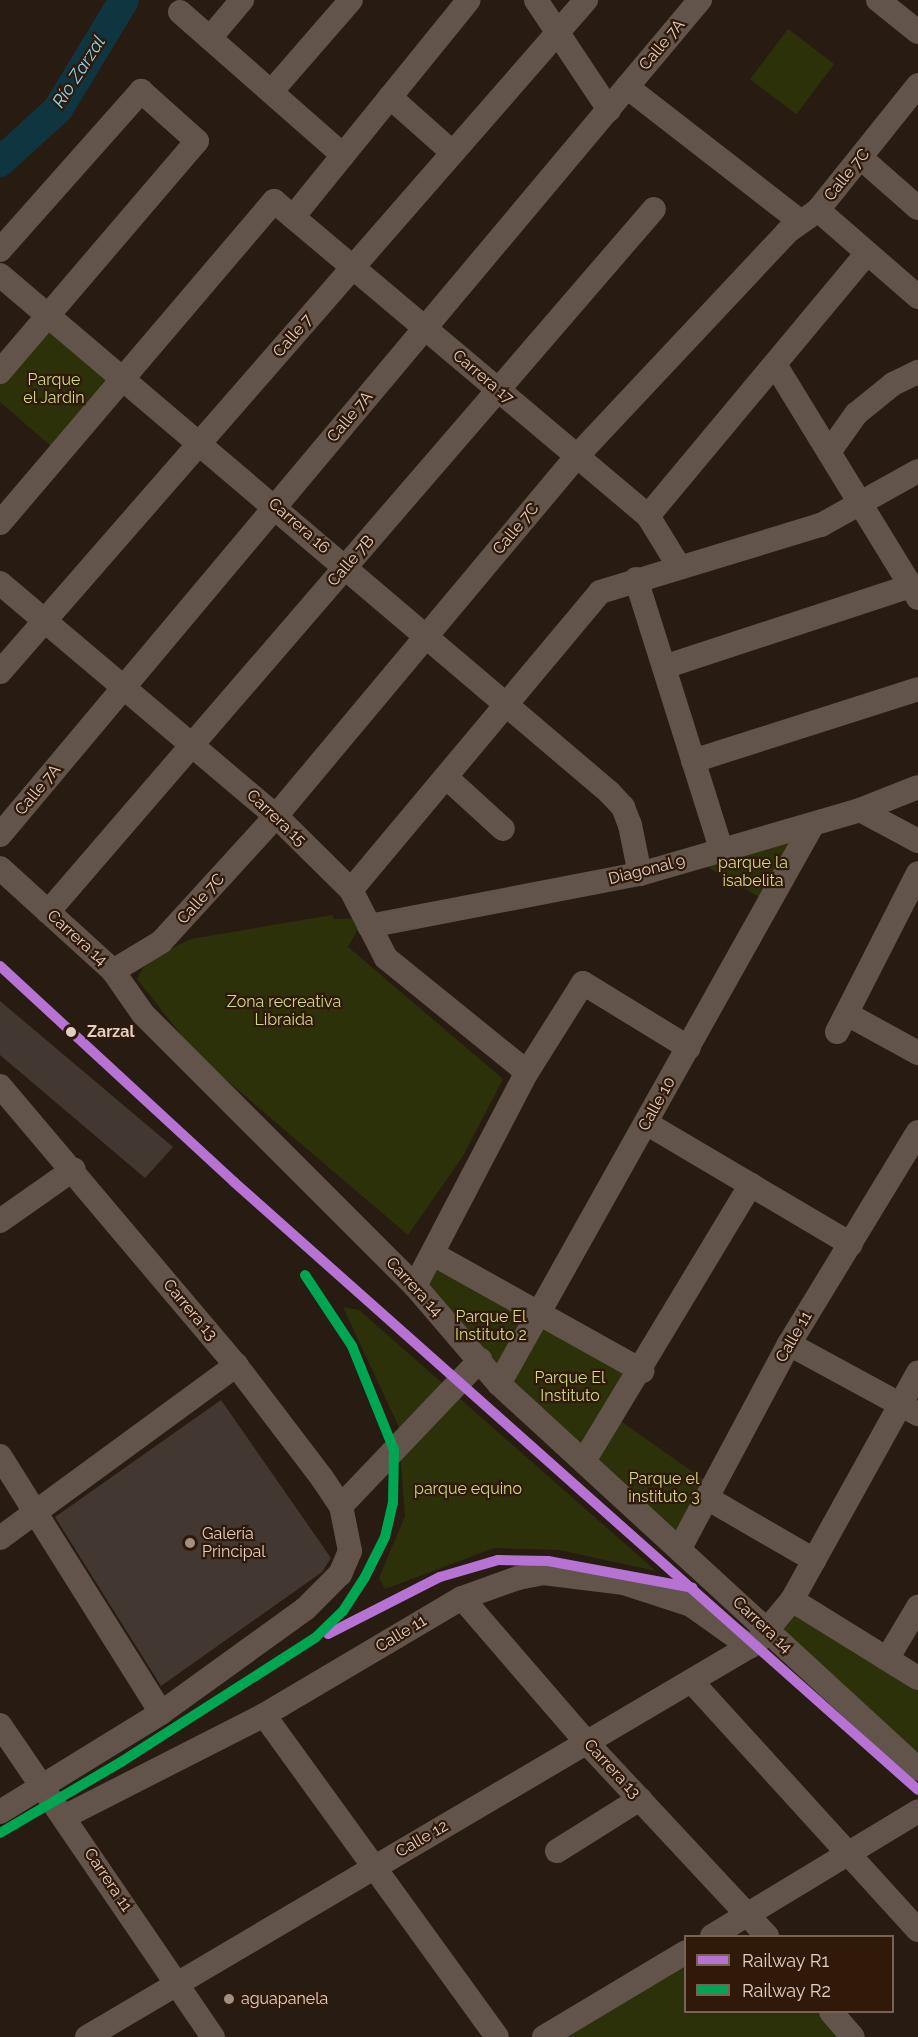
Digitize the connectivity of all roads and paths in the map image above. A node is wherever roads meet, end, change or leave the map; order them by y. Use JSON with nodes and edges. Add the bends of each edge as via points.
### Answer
{"nodes":[{"id":1,"x":242,"y":0,"type":"edge"},
{"id":2,"x":351,"y":0,"type":"edge"},
{"id":3,"x":469,"y":0,"type":"edge"},
{"id":4,"x":536,"y":0,"type":"edge"},
{"id":5,"x":586,"y":0,"type":"edge"},
{"id":6,"x":700,"y":0,"type":"edge"},
{"id":7,"x":878,"y":0,"type":"edge"},
{"id":8,"x":180,"y":12,"type":"dead end"},
{"id":9,"x":918,"y":32,"type":"edge"},
{"id":10,"x":558,"y":33,"type":"junction"},
{"id":11,"x":210,"y":38,"type":"junction"},
{"id":12,"x":918,"y":85,"type":"edge"},
{"id":13,"x":627,"y":87,"type":"junction"},
{"id":14,"x":271,"y":92,"type":"junction"},
{"id":15,"x":390,"y":97,"type":"junction"},
{"id":16,"x":609,"y":110,"type":"junction"},
{"id":17,"x":452,"y":152,"type":"junction"},
{"id":18,"x":343,"y":155,"type":"junction"},
{"id":19,"x":861,"y":158,"type":"junction"},
{"id":20,"x":917,"y":206,"type":"edge"},
{"id":21,"x":654,"y":209,"type":"dead end"},
{"id":22,"x":809,"y":216,"type":"junction"},
{"id":23,"x":293,"y":217,"type":"junction"},
{"id":24,"x":0,"y":250,"type":"edge"},
{"id":25,"x":867,"y":253,"type":"junction"},
{"id":26,"x":352,"y":267,"type":"junction"},
{"id":27,"x":0,"y":275,"type":"edge"},
{"id":28,"x":918,"y":297,"type":"edge"},
{"id":29,"x":48,"y":316,"type":"junction"},
{"id":30,"x":425,"y":328,"type":"junction"},
{"id":31,"x":776,"y":366,"type":"junction"},
{"id":32,"x":0,"y":372,"type":"edge"},
{"id":33,"x":918,"y":372,"type":"edge"},
{"id":34,"x":122,"y":380,"type":"junction"},
{"id":35,"x":498,"y":390,"type":"junction"},
{"id":36,"x":200,"y":442,"type":"junction"},
{"id":37,"x":829,"y":452,"type":"junction"},
{"id":38,"x":576,"y":456,"type":"junction"},
{"id":39,"x":918,"y":471,"type":"edge"},
{"id":40,"x":860,"y":502,"type":"junction"},
{"id":41,"x":276,"y":506,"type":"junction"},
{"id":42,"x":648,"y":516,"type":"junction"},
{"id":43,"x":0,"y":523,"type":"edge"},
{"id":44,"x":678,"y":565,"type":"junction"},
{"id":45,"x":346,"y":567,"type":"junction"},
{"id":46,"x":636,"y":579,"type":"junction"},
{"id":47,"x":913,"y":582,"type":"edge"},
{"id":48,"x":0,"y":583,"type":"edge"},
{"id":49,"x":45,"y":621,"type":"junction"},
{"id":50,"x":427,"y":637,"type":"junction"},
{"id":51,"x":664,"y":667,"type":"junction"},
{"id":52,"x":0,"y":672,"type":"edge"},
{"id":53,"x":123,"y":688,"type":"junction"},
{"id":54,"x":918,"y":688,"type":"edge"},
{"id":55,"x":508,"y":704,"type":"junction"},
{"id":56,"x":192,"y":745,"type":"junction"},
{"id":57,"x":693,"y":761,"type":"junction"},
{"id":58,"x":446,"y":777,"type":"junction"},
{"id":59,"x":918,"y":787,"type":"edge"},
{"id":60,"x":860,"y":810,"type":"junction"},
{"id":61,"x":276,"y":816,"type":"junction"},
{"id":62,"x":813,"y":824,"type":"junction"},
{"id":63,"x":503,"y":829,"type":"dead end"},
{"id":64,"x":0,"y":835,"type":"edge"},
{"id":65,"x":918,"y":841,"type":"edge"},
{"id":66,"x":722,"y":851,"type":"junction"},
{"id":67,"x":0,"y":868,"type":"edge"},
{"id":68,"x":918,"y":873,"type":"edge"},
{"id":69,"x":640,"y":874,"type":"junction"},
{"id":70,"x":351,"y":890,"type":"junction"},
{"id":71,"x":48,"y":912,"type":"junction"},
{"id":72,"x":369,"y":926,"type":"junction"},
{"id":73,"x":113,"y":971,"type":"junction"},
{"id":74,"x":689,"y":1048,"type":"junction"},
{"id":75,"x":918,"y":1053,"type":"edge"},
{"id":76,"x":527,"y":1072,"type":"junction"},
{"id":77,"x":0,"y":1086,"type":"edge"},
{"id":78,"x":646,"y":1123,"type":"junction"},
{"id":79,"x":918,"y":1132,"type":"edge"},
{"id":80,"x":911,"y":1162,"type":"edge"},
{"id":81,"x":74,"y":1169,"type":"junction"},
{"id":82,"x":751,"y":1184,"type":"junction"},
{"id":83,"x":0,"y":1221,"type":"edge"},
{"id":84,"x":851,"y":1244,"type":"junction"},
{"id":85,"x":433,"y":1254,"type":"junction"},
{"id":86,"x":415,"y":1286,"type":"junction"},
{"id":87,"x":539,"y":1315,"type":"junction"},
{"id":88,"x":789,"y":1344,"type":"junction"},
{"id":89,"x":480,"y":1360,"type":"junction"},
{"id":90,"x":236,"y":1365,"type":"junction"},
{"id":91,"x":642,"y":1371,"type":"junction"},
{"id":92,"x":918,"y":1373,"type":"edge"},
{"id":93,"x":500,"y":1384,"type":"junction"},
{"id":94,"x":909,"y":1409,"type":"edge"},
{"id":95,"x":0,"y":1456,"type":"edge"},
{"id":96,"x":584,"y":1461,"type":"junction"},
{"id":97,"x":707,"y":1498,"type":"junction"},
{"id":98,"x":341,"y":1506,"type":"junction"},
{"id":99,"x":34,"y":1516,"type":"junction"},
{"id":100,"x":0,"y":1538,"type":"edge"},
{"id":101,"x":680,"y":1548,"type":"junction"},
{"id":102,"x":814,"y":1560,"type":"junction"},
{"id":103,"x":462,"y":1598,"type":"junction"},
{"id":104,"x":792,"y":1600,"type":"junction"},
{"id":105,"x":918,"y":1607,"type":"edge"},
{"id":106,"x":759,"y":1640,"type":"junction"},
{"id":107,"x":887,"y":1659,"type":"junction"},
{"id":108,"x":918,"y":1678,"type":"edge"},
{"id":109,"x":693,"y":1683,"type":"junction"},
{"id":110,"x":161,"y":1713,"type":"junction"},
{"id":111,"x":264,"y":1715,"type":"junction"},
{"id":112,"x":0,"y":1725,"type":"edge"},
{"id":113,"x":589,"y":1745,"type":"junction"},
{"id":114,"x":918,"y":1768,"type":"edge"},
{"id":115,"x":45,"y":1786,"type":"junction"},
{"id":116,"x":640,"y":1799,"type":"junction"},
{"id":117,"x":918,"y":1811,"type":"edge"},
{"id":118,"x":0,"y":1812,"type":"edge"},
{"id":119,"x":66,"y":1816,"type":"junction"},
{"id":120,"x":557,"y":1851,"type":"dead end"},
{"id":121,"x":845,"y":1854,"type":"junction"},
{"id":122,"x":373,"y":1867,"type":"junction"},
{"id":123,"x":748,"y":1915,"type":"junction"},
{"id":124,"x":918,"y":1930,"type":"edge"},
{"id":125,"x":714,"y":1935,"type":"edge"},
{"id":126,"x":766,"y":1935,"type":"edge"},
{"id":127,"x":684,"y":1953,"type":"edge"},
{"id":128,"x":176,"y":1982,"type":"junction"},
{"id":129,"x":832,"y":2013,"type":"edge"},
{"id":130,"x":87,"y":2037,"type":"edge"},
{"id":131,"x":213,"y":2037,"type":"edge"},
{"id":132,"x":496,"y":2037,"type":"edge"},
{"id":133,"x":544,"y":2037,"type":"edge"},
{"id":134,"x":853,"y":2037,"type":"edge"}],
"edges":[{"from":1,"to":11,"type":"street"},
{"from":2,"to":14,"type":"street"},
{"from":3,"to":15,"type":"street"},
{"from":4,"to":10,"type":"street"},
{"from":5,"to":10,"type":"street","name":"Calle 7"},
{"from":6,"to":13,"type":"street","name":"Calle 7A"},
{"from":7,"to":9,"type":"street"},
{"from":8,"to":11,"type":"street"},
{"from":10,"to":16,"type":"street"},
{"from":10,"to":17,"type":"street","name":"Calle 7"},
{"from":11,"to":14,"type":"street"},
{"from":12,"to":19,"type":"street","name":"Calle 7C"},
{"from":13,"to":16,"type":"street","name":"Calle 7A"},
{"from":13,"to":22,"type":"street"},
{"from":14,"to":18,"type":"street"},
{"from":15,"to":17,"type":"street"},
{"from":15,"to":18,"type":"street"},
{"from":16,"to":30,"type":"street","name":"Calle 7A"},
{"from":17,"to":26,"type":"street","name":"Calle 7"},
{"from":18,"to":23,"type":"street"},
{"from":19,"to":20,"type":"street"},
{"from":19,"to":22,"type":"street","name":"Calle 7C"},
{"from":21,"to":35,"type":"street","name":"Calle 7B"},
{"from":22,"to":25,"type":"street"},
{"from":22,"to":38,"type":"street","name":"Calle 7C"},
{"from":23,"to":26,"type":"street","name":"Carrera 17"},
{"from":23,"to":34,"type":"street","name":"Carrera 17","via":[[274,201]]},
{"from":24,"to":29,"type":"street","via":[[141,91],[197,141]]},
{"from":25,"to":28,"type":"street"},
{"from":25,"to":31,"type":"street"},
{"from":26,"to":30,"type":"street","name":"Carrera 17"},
{"from":26,"to":36,"type":"street","name":"Calle 7"},
{"from":27,"to":29,"type":"street","name":"Carrera 16"},
{"from":29,"to":32,"type":"street"},
{"from":29,"to":34,"type":"street","name":"Carrera 16"},
{"from":30,"to":35,"type":"street","name":"Carrera 17"},
{"from":30,"to":41,"type":"street","name":"Calle 7A"},
{"from":31,"to":37,"type":"street"},
{"from":31,"to":42,"type":"street"},
{"from":33,"to":37,"type":"street","via":[[893,384],[856,414]]},
{"from":34,"to":36,"type":"street","name":"Carrera 16"},
{"from":34,"to":43,"type":"street"},
{"from":35,"to":38,"type":"street","name":"Carrera 17"},
{"from":35,"to":45,"type":"street","name":"Calle 7B"},
{"from":36,"to":41,"type":"street","name":"Carrera 16"},
{"from":36,"to":49,"type":"street","name":"Calle 7"},
{"from":37,"to":40,"type":"street"},
{"from":38,"to":42,"type":"street","name":"Carrera 17"},
{"from":38,"to":50,"type":"street","name":"Calle 7C"},
{"from":39,"to":40,"type":"street"},
{"from":40,"to":44,"type":"street","via":[[821,525]]},
{"from":40,"to":47,"type":"street"},
{"from":41,"to":45,"type":"street","name":"Carrera 16"},
{"from":41,"to":53,"type":"street","name":"Calle 7A"},
{"from":42,"to":44,"type":"street","name":"Carrera 17"},
{"from":44,"to":46,"type":"street"},
{"from":45,"to":50,"type":"street","name":"Carrera 16"},
{"from":45,"to":56,"type":"street","name":"Calle 7B"},
{"from":46,"to":51,"type":"street"},
{"from":46,"to":55,"type":"street","via":[[600,592]]},
{"from":47,"to":51,"type":"street"},
{"from":48,"to":49,"type":"street","name":"Carrera 15"},
{"from":49,"to":52,"type":"street","name":"Calle 7"},
{"from":49,"to":53,"type":"street","name":"Carrera 15"},
{"from":50,"to":55,"type":"street","name":"Carrera 16"},
{"from":50,"to":61,"type":"street","name":"Calle 7C"},
{"from":51,"to":57,"type":"street"},
{"from":53,"to":56,"type":"street","name":"Carrera 15"},
{"from":53,"to":64,"type":"street","name":"Calle 7A"},
{"from":54,"to":57,"type":"street"},
{"from":55,"to":58,"type":"street"},
{"from":55,"to":69,"type":"street","name":"Carrera 16","via":[[623,807]]},
{"from":56,"to":61,"type":"street","name":"Carrera 15"},
{"from":56,"to":71,"type":"street","name":"Calle 7B"},
{"from":57,"to":66,"type":"street"},
{"from":58,"to":63,"type":"street"},
{"from":58,"to":70,"type":"street"},
{"from":59,"to":60,"type":"street","name":"Diagonal 9"},
{"from":60,"to":62,"type":"street","name":"Diagonal 9"},
{"from":60,"to":65,"type":"street"},
{"from":61,"to":70,"type":"street","name":"Carrera 15"},
{"from":61,"to":73,"type":"street","name":"Calle 7C","via":[[161,942]]},
{"from":62,"to":66,"type":"street","name":"Diagonal 9"},
{"from":62,"to":74,"type":"street","name":"Calle 10"},
{"from":66,"to":69,"type":"street","name":"Diagonal 9"},
{"from":67,"to":71,"type":"street","name":"Carrera 14"},
{"from":68,"to":75,"type":"street","via":[[842,1023]]},
{"from":69,"to":72,"type":"street","name":"Diagonal 9"},
{"from":70,"to":72,"type":"street","name":"Carrera 15"},
{"from":71,"to":73,"type":"street","name":"Carrera 14"},
{"from":72,"to":76,"type":"street","name":"Carrera 15","via":[[386,958]]},
{"from":73,"to":86,"type":"street","name":"Carrera 14","via":[[143,1014]]},
{"from":74,"to":76,"type":"street","via":[[583,982]]},
{"from":74,"to":78,"type":"street","name":"Calle 10"},
{"from":76,"to":85,"type":"street"},
{"from":77,"to":81,"type":"street","name":"Carrera 13"},
{"from":78,"to":82,"type":"street"},
{"from":78,"to":87,"type":"street","name":"Calle 10"},
{"from":79,"to":80,"type":"street","name":"Calle 11"},
{"from":80,"to":84,"type":"street","name":"Calle 11"},
{"from":81,"to":83,"type":"street"},
{"from":81,"to":90,"type":"street","name":"Carrera 13"},
{"from":82,"to":84,"type":"street"},
{"from":82,"to":91,"type":"street"},
{"from":84,"to":88,"type":"street","name":"Calle 11"},
{"from":85,"to":86,"type":"street"},
{"from":85,"to":87,"type":"street"},
{"from":86,"to":89,"type":"street","name":"Carrera 14"},
{"from":87,"to":91,"type":"street"},
{"from":87,"to":93,"type":"street","name":"Calle 10"},
{"from":88,"to":94,"type":"street"},
{"from":88,"to":97,"type":"street","name":"Calle 11"},
{"from":89,"to":93,"type":"street","name":"Carrera 14"},
{"from":89,"to":98,"type":"street"},
{"from":90,"to":98,"type":"street","name":"Carrera 13"},
{"from":90,"to":99,"type":"street"},
{"from":91,"to":96,"type":"street"},
{"from":92,"to":94,"type":"street"},
{"from":93,"to":96,"type":"street","name":"Carrera 14"},
{"from":94,"to":102,"type":"street"},
{"from":95,"to":99,"type":"street"},
{"from":96,"to":101,"type":"street","name":"Carrera 14"},
{"from":97,"to":101,"type":"street","name":"Calle 11"},
{"from":97,"to":102,"type":"street"},
{"from":98,"to":110,"type":"street","name":"Carrera 13","via":[[350,1551],[340,1574],[305,1609]]},
{"from":99,"to":100,"type":"street"},
{"from":99,"to":110,"type":"street"},
{"from":101,"to":106,"type":"street","name":"Carrera 14"},
{"from":102,"to":104,"type":"street"},
{"from":103,"to":106,"type":"street","name":"Calle 11","via":[[543,1574],[589,1576],[691,1605]]},
{"from":103,"to":111,"type":"street","name":"Calle 11"},
{"from":103,"to":113,"type":"street","name":"Carrera 13"},
{"from":104,"to":106,"type":"street"},
{"from":104,"to":107,"type":"street"},
{"from":105,"to":107,"type":"street"},
{"from":106,"to":109,"type":"street","name":"Calle 12"},
{"from":106,"to":114,"type":"street","name":"Carrera 14"},
{"from":107,"to":108,"type":"street"},
{"from":109,"to":113,"type":"street","name":"Calle 12"},
{"from":109,"to":121,"type":"street"},
{"from":110,"to":115,"type":"street"},
{"from":111,"to":119,"type":"street","name":"Calle 11"},
{"from":111,"to":122,"type":"street"},
{"from":112,"to":115,"type":"street","name":"Carrera 11"},
{"from":113,"to":116,"type":"street","name":"Carrera 13"},
{"from":113,"to":122,"type":"street","name":"Calle 12"},
{"from":115,"to":118,"type":"street"},
{"from":115,"to":119,"type":"street","name":"Carrera 11"},
{"from":116,"to":120,"type":"street"},
{"from":116,"to":123,"type":"street","name":"Carrera 13"},
{"from":117,"to":121,"type":"street"},
{"from":119,"to":128,"type":"street","name":"Carrera 11"},
{"from":121,"to":123,"type":"street"},
{"from":121,"to":124,"type":"street"},
{"from":122,"to":128,"type":"street","name":"Calle 12"},
{"from":122,"to":132,"type":"street"},
{"from":123,"to":125,"type":"street"},
{"from":123,"to":126,"type":"street","name":"Carrera 13"},
{"from":127,"to":133,"type":"street"},
{"from":128,"to":130,"type":"street","name":"Calle 12"},
{"from":128,"to":131,"type":"street","name":"Carrera 11"},
{"from":129,"to":134,"type":"street"}]}
